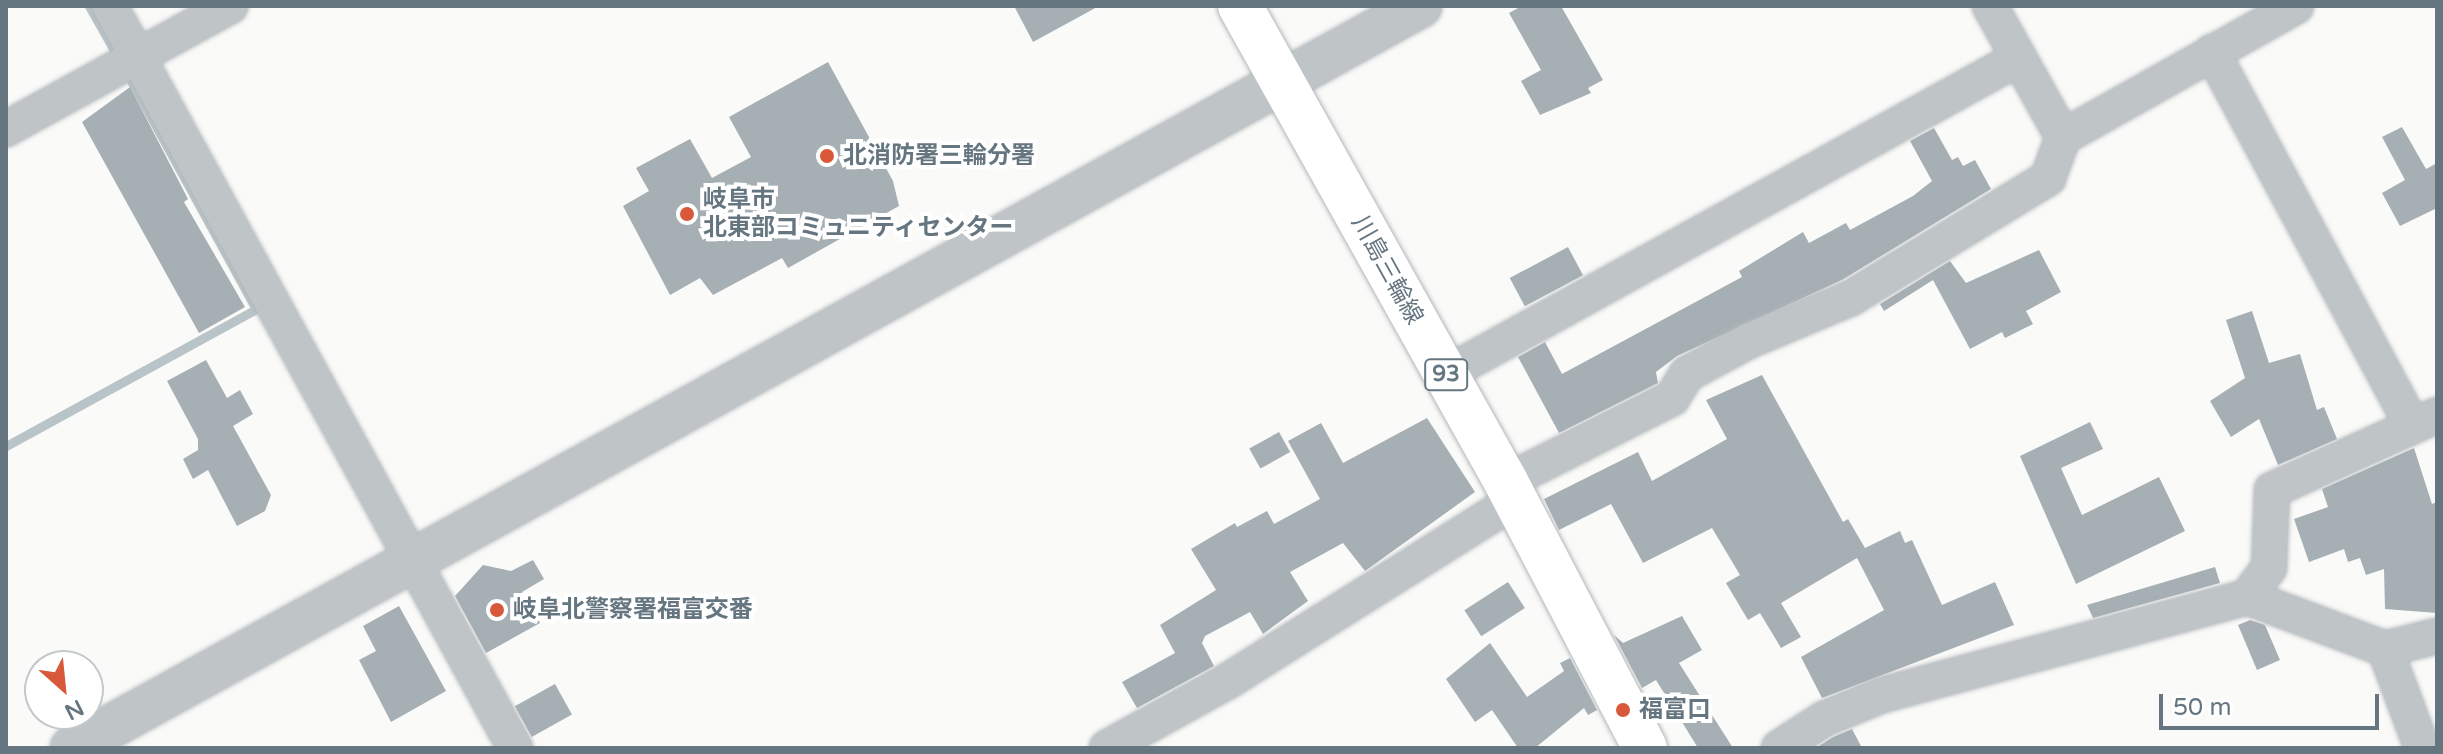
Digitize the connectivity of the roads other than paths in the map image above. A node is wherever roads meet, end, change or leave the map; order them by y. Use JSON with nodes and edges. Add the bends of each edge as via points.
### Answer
{"nodes":[{"id":1,"x":110,"y":6,"type":"edge"},
{"id":2,"x":230,"y":6,"type":"edge"},
{"id":3,"x":1240,"y":6,"type":"edge"},
{"id":4,"x":1420,"y":6,"type":"edge"},
{"id":5,"x":1990,"y":6,"type":"edge"},
{"id":6,"x":2296,"y":6,"type":"edge"},
{"id":7,"x":2212,"y":52,"type":"junction"},
{"id":8,"x":2019,"y":58,"type":"junction"},
{"id":9,"x":128,"y":63,"type":"junction"},
{"id":10,"x":1282,"y":83,"type":"junction"},
{"id":11,"x":6,"y":129,"type":"edge"},
{"id":12,"x":2063,"y":137,"type":"junction"},
{"id":13,"x":1446,"y":374,"type":"junction"},
{"id":14,"x":2424,"y":420,"type":"edge"},
{"id":15,"x":1510,"y":491,"type":"junction"},
{"id":16,"x":412,"y":561,"type":"junction"},
{"id":17,"x":2247,"y":597,"type":"junction"},
{"id":18,"x":2437,"y":636,"type":"edge"},
{"id":19,"x":2385,"y":649,"type":"junction"},
{"id":20,"x":72,"y":748,"type":"edge"},
{"id":21,"x":515,"y":748,"type":"edge"},
{"id":22,"x":1107,"y":748,"type":"edge"},
{"id":23,"x":1645,"y":748,"type":"edge"},
{"id":24,"x":1779,"y":748,"type":"edge"},
{"id":25,"x":2422,"y":748,"type":"edge"}],
"edges":[{"from":1,"to":9,"type":"street"},
{"from":2,"to":9,"type":"street"},
{"from":3,"to":10,"type":"main road","name":"川島三輪線","number":"93"},
{"from":4,"to":10,"type":"street"},
{"from":5,"to":8,"type":"street"},
{"from":6,"to":7,"type":"street"},
{"from":7,"to":12,"type":"street"},
{"from":7,"to":14,"type":"street"},
{"from":8,"to":12,"type":"street"},
{"from":8,"to":13,"type":"street"},
{"from":9,"to":11,"type":"street"},
{"from":9,"to":16,"type":"street"},
{"from":10,"to":13,"type":"main road","name":"川島三輪線","number":"93"},
{"from":10,"to":16,"type":"street"},
{"from":12,"to":15,"type":"street","via":[[2048,178],[1851,298],[1748,341],[1687,374],[1672,398]]},
{"from":13,"to":15,"type":"main road","name":"川島三輪線","number":"93"},
{"from":14,"to":17,"type":"street","via":[[2272,490],[2269,568]]},
{"from":15,"to":22,"type":"street","via":[[1228,681]]},
{"from":15,"to":23,"type":"main road","name":"川島三輪線","number":"93"},
{"from":16,"to":20,"type":"street"},
{"from":16,"to":21,"type":"street"},
{"from":17,"to":19,"type":"street"},
{"from":17,"to":24,"type":"street","via":[[1882,695],[1824,719]]},
{"from":18,"to":19,"type":"street"},
{"from":19,"to":25,"type":"street"}]}
